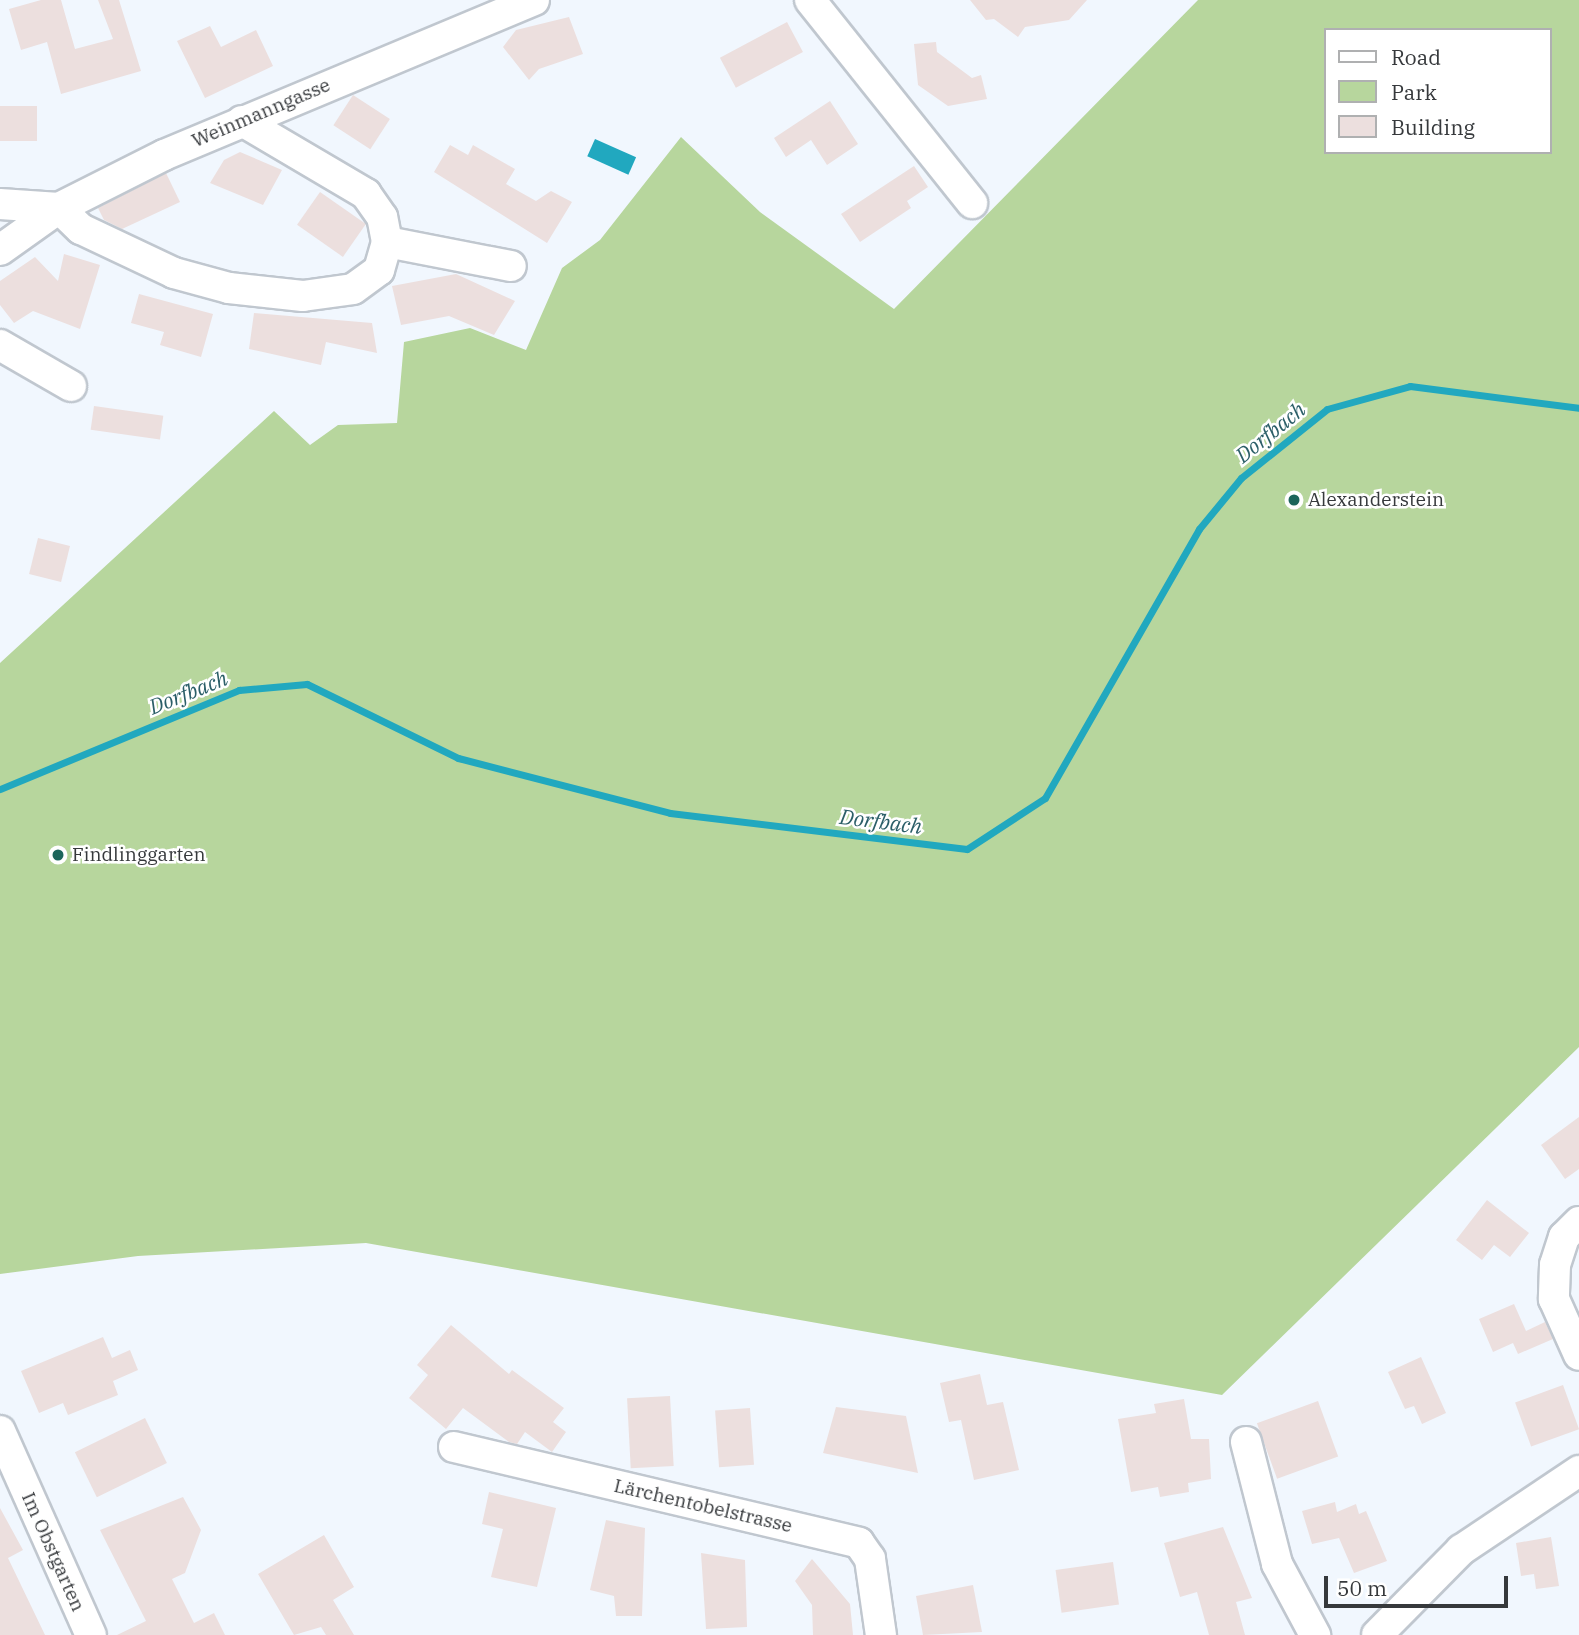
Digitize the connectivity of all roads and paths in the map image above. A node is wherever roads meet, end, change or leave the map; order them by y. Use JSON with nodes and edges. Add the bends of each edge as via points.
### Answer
{"nodes":[{"id":1,"x":534,"y":0,"type":"edge"},
{"id":2,"x":810,"y":0,"type":"edge"},
{"id":3,"x":242,"y":121,"type":"junction"},
{"id":4,"x":972,"y":203,"type":"dead end"},
{"id":5,"x":0,"y":204,"type":"edge"},
{"id":6,"x":59,"y":208,"type":"junction"},
{"id":7,"x":387,"y":242,"type":"junction"},
{"id":8,"x":0,"y":250,"type":"edge"},
{"id":9,"x":511,"y":266,"type":"dead end"},
{"id":10,"x":0,"y":345,"type":"edge"},
{"id":11,"x":71,"y":386,"type":"dead end"},
{"id":12,"x":1579,"y":1222,"type":"edge"},
{"id":13,"x":1579,"y":1355,"type":"edge"},
{"id":14,"x":0,"y":1431,"type":"edge"},
{"id":15,"x":1246,"y":1442,"type":"dead end"},
{"id":16,"x":454,"y":1447,"type":"dead end"},
{"id":17,"x":1579,"y":1471,"type":"edge"},
{"id":18,"x":91,"y":1635,"type":"edge"},
{"id":19,"x":881,"y":1635,"type":"edge"},
{"id":20,"x":1315,"y":1635,"type":"edge"},
{"id":21,"x":1377,"y":1635,"type":"edge"}],
"edges":[{"from":1,"to":3,"type":"street","name":"Weinmanngasse"},
{"from":2,"to":4,"type":"street"},
{"from":3,"to":6,"type":"street","name":"Weinmanngasse"},
{"from":3,"to":7,"type":"street","via":[[366,194],[382,217]]},
{"from":5,"to":6,"type":"street"},
{"from":6,"to":7,"type":"street","via":[[81,229],[174,273],[229,288],[303,296],[352,289],[379,270]]},
{"from":6,"to":8,"type":"street","name":"Weinmanngasse"},
{"from":7,"to":9,"type":"street"},
{"from":10,"to":11,"type":"street"},
{"from":12,"to":13,"type":"street","via":[[1564,1237],[1554,1287]]},
{"from":14,"to":18,"type":"street","name":"Im Obstgarten"},
{"from":15,"to":20,"type":"street","via":[[1277,1564]]},
{"from":16,"to":19,"type":"street","name":"Lärchentobelstrasse","via":[[859,1543],[870,1559]]},
{"from":17,"to":21,"type":"street","via":[[1461,1550]]}]}
